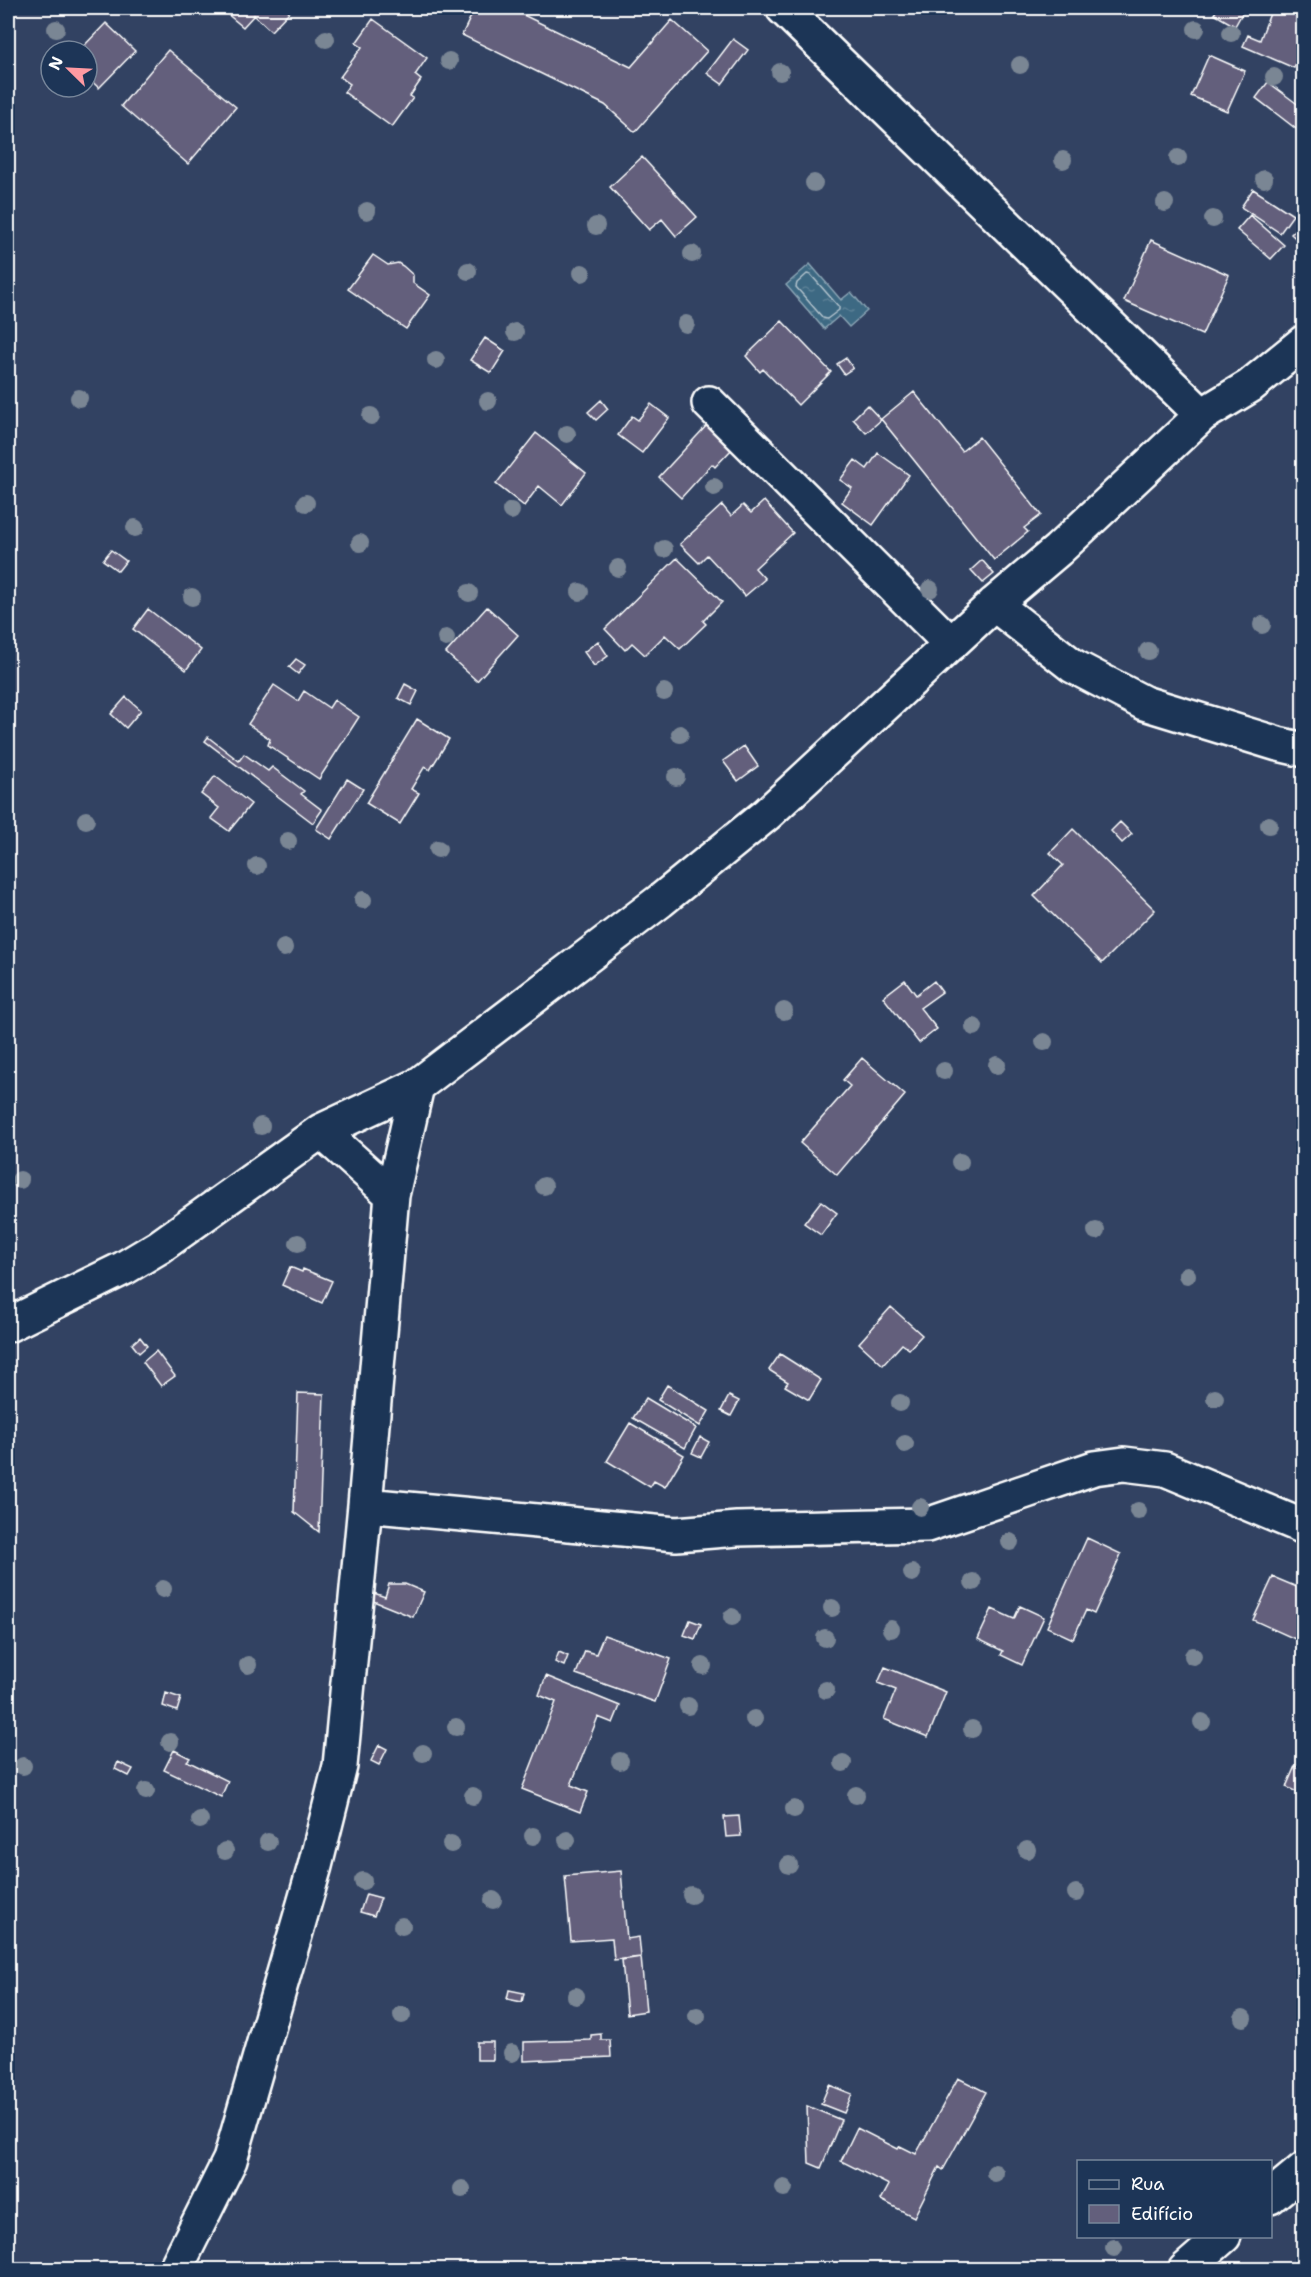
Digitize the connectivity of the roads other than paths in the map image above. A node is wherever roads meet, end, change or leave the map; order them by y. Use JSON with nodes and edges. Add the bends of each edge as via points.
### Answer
{"nodes":[{"id":1,"x":783,"y":8,"type":"edge"},
{"id":2,"x":1304,"y":342,"type":"edge"},
{"id":3,"x":709,"y":403,"type":"dead end"},
{"id":4,"x":1202,"y":415,"type":"junction"},
{"id":5,"x":994,"y":604,"type":"junction"},
{"id":6,"x":951,"y":644,"type":"junction"},
{"id":7,"x":1304,"y":750,"type":"edge"},
{"id":8,"x":417,"y":1086,"type":"junction"},
{"id":9,"x":321,"y":1131,"type":"junction"},
{"id":10,"x":392,"y":1195,"type":"junction"},
{"id":11,"x":8,"y":1325,"type":"edge"},
{"id":12,"x":366,"y":1505,"type":"junction"},
{"id":13,"x":1304,"y":1527,"type":"edge"},
{"id":14,"x":1304,"y":2169,"type":"edge"},
{"id":15,"x":1272,"y":2195,"type":"edge"},
{"id":16,"x":1222,"y":2238,"type":"edge"},
{"id":17,"x":175,"y":2270,"type":"edge"},
{"id":18,"x":1185,"y":2270,"type":"edge"}],
"edges":[{"from":1,"to":4,"type":"street"},
{"from":2,"to":4,"type":"street","via":[[1250,386]]},
{"from":3,"to":6,"type":"street"},
{"from":4,"to":5,"type":"street","via":[[1058,550]]},
{"from":5,"to":6,"type":"street"},
{"from":5,"to":7,"type":"street","via":[[1073,666],[1144,703]]},
{"from":6,"to":8,"type":"street","via":[[767,814],[660,901]]},
{"from":8,"to":9,"type":"street"},
{"from":8,"to":10,"type":"street"},
{"from":9,"to":10,"type":"street"},
{"from":9,"to":11,"type":"street","via":[[159,1248]]},
{"from":10,"to":12,"type":"street"},
{"from":12,"to":13,"type":"street","via":[[676,1534],[927,1525],[1094,1468],[1124,1464],[1165,1468]]},
{"from":12,"to":17,"type":"street","via":[[340,1766],[318,1855],[230,2160]]},
{"from":14,"to":15,"type":"street"},
{"from":16,"to":18,"type":"street"}]}
